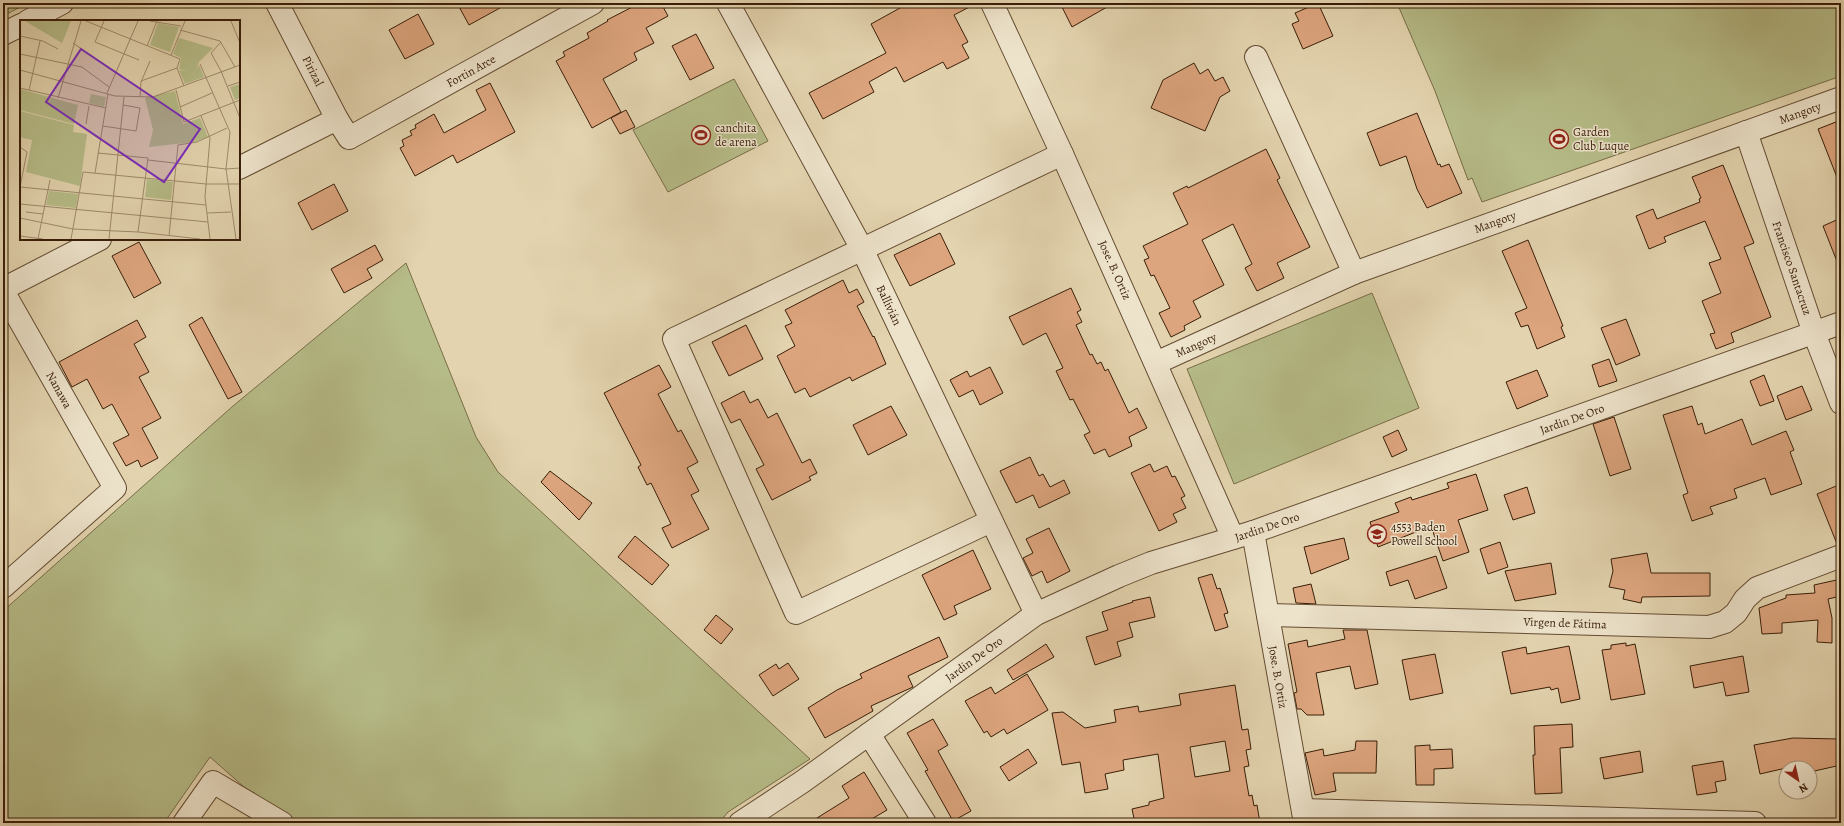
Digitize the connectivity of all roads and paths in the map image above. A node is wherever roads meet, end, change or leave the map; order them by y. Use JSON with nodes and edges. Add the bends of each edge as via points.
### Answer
{"nodes":[{"id":1,"x":62,"y":3,"type":"edge"},
{"id":2,"x":277,"y":3,"type":"edge"},
{"id":3,"x":593,"y":3,"type":"edge"},
{"id":4,"x":728,"y":3,"type":"edge"},
{"id":5,"x":992,"y":3,"type":"edge"},
{"id":6,"x":30,"y":20,"type":"edge"},
{"id":7,"x":20,"y":26,"type":"edge"},
{"id":8,"x":3,"y":34,"type":"edge"},
{"id":9,"x":1256,"y":57,"type":"dead end"},
{"id":10,"x":1841,"y":98,"type":"edge"},
{"id":11,"x":337,"y":119,"type":"junction"},
{"id":12,"x":1746,"y":132,"type":"junction"},
{"id":13,"x":349,"y":138,"type":"joint"},
{"id":14,"x":1062,"y":154,"type":"junction"},
{"id":15,"x":240,"y":168,"type":"edge"},
{"id":16,"x":98,"y":240,"type":"edge"},
{"id":17,"x":862,"y":249,"type":"junction"},
{"id":18,"x":1354,"y":273,"type":"junction"},
{"id":19,"x":3,"y":290,"type":"edge"},
{"id":20,"x":1841,"y":323,"type":"edge"},
{"id":21,"x":1814,"y":333,"type":"junction"},
{"id":22,"x":1156,"y":363,"type":"junction"},
{"id":23,"x":1841,"y":403,"type":"edge"},
{"id":24,"x":991,"y":521,"type":"junction"},
{"id":25,"x":1254,"y":532,"type":"junction"},
{"id":26,"x":1233,"y":538,"type":"junction"},
{"id":27,"x":1841,"y":556,"type":"edge"},
{"id":28,"x":3,"y":587,"type":"edge"},
{"id":29,"x":1036,"y":614,"type":"junction"},
{"id":30,"x":1268,"y":615,"type":"junction"},
{"id":31,"x":869,"y":734,"type":"junction"},
{"id":32,"x":1304,"y":816,"type":"edge"},
{"id":33,"x":184,"y":823,"type":"edge"},
{"id":34,"x":282,"y":823,"type":"edge"},
{"id":35,"x":740,"y":823,"type":"edge"},
{"id":36,"x":925,"y":823,"type":"edge"},
{"id":37,"x":1755,"y":823,"type":"edge"}],
"edges":[{"from":1,"to":6,"type":"street"},
{"from":2,"to":11,"type":"street","name":"Pirizal"},
{"from":3,"to":13,"type":"street","name":"Fortin Arce"},
{"from":4,"to":17,"type":"street","name":"Ballivián"},
{"from":5,"to":14,"type":"street","name":"Jose. B. Ortiz"},
{"from":7,"to":8,"type":"street"},
{"from":9,"to":18,"type":"street"},
{"from":10,"to":12,"type":"street","name":"Mangoty"},
{"from":11,"to":13,"type":"street","name":"Pirizal"},
{"from":11,"to":15,"type":"street"},
{"from":12,"to":18,"type":"street","name":"Mangoty"},
{"from":12,"to":21,"type":"street","name":"Francisco Santacruz"},
{"from":14,"to":17,"type":"street"},
{"from":14,"to":22,"type":"street","name":"Jose. B. Ortiz"},
{"from":16,"to":19,"type":"street"},
{"from":17,"to":24,"type":"street","name":"Ballivián"},
{"from":17,"to":24,"type":"street","via":[[674,339],[796,612]]},
{"from":18,"to":22,"type":"street","name":"Mangoty"},
{"from":19,"to":28,"type":"street","name":"Nanawa","via":[[114,488]]},
{"from":20,"to":21,"type":"street","name":"Jardin De Oro"},
{"from":21,"to":23,"type":"street","name":"Francisco Santacruz"},
{"from":21,"to":25,"type":"street","name":"Jardin De Oro"},
{"from":22,"to":26,"type":"street","name":"Jose. B. Ortiz"},
{"from":24,"to":29,"type":"street","name":"Ballivián"},
{"from":25,"to":26,"type":"street","name":"Jardin De Oro"},
{"from":25,"to":30,"type":"street","name":"Jose. B. Ortiz"},
{"from":26,"to":29,"type":"street","name":"Jardin De Oro","via":[[1151,563]]},
{"from":27,"to":30,"type":"street","name":"Virgen de Fátima","via":[[1757,588],[1725,622],[1709,627]]},
{"from":29,"to":31,"type":"street","name":"Jardin De Oro"},
{"from":30,"to":32,"type":"street","name":"Jose. B. Ortiz"},
{"from":31,"to":35,"type":"street","name":"Jardin De Oro"},
{"from":31,"to":36,"type":"street"},
{"from":32,"to":37,"type":"street"},
{"from":33,"to":34,"type":"street","via":[[213,782]]}]}
